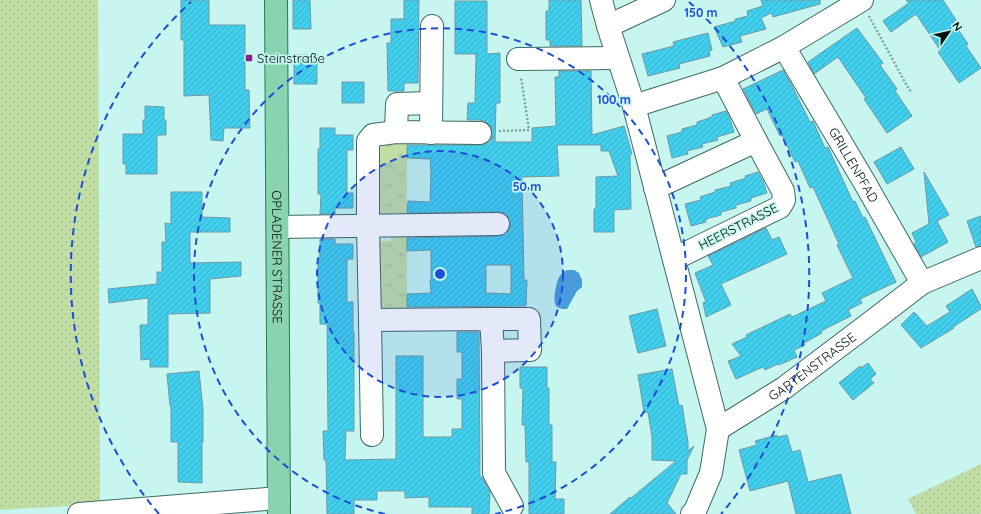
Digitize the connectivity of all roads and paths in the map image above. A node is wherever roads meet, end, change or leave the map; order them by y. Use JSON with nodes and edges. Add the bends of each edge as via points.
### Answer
{"nodes":[{"id":1,"x":276,"y":0,"type":"edge"},
{"id":2,"x":601,"y":0,"type":"edge"},
{"id":3,"x":664,"y":0,"type":"edge"},
{"id":4,"x":862,"y":0,"type":"edge"},
{"id":5,"x":432,"y":26,"type":"dead end"},
{"id":6,"x":608,"y":26,"type":"junction"},
{"id":7,"x":784,"y":47,"type":"junction"},
{"id":8,"x":618,"y":58,"type":"junction"},
{"id":9,"x":518,"y":59,"type":"joint"},
{"id":10,"x":723,"y":78,"type":"junction"},
{"id":11,"x":912,"y":93,"type":"dead end"},
{"id":12,"x":431,"y":103,"type":"junction"},
{"id":13,"x":634,"y":106,"type":"junction"},
{"id":14,"x":396,"y":132,"type":"junction"},
{"id":15,"x":431,"y":133,"type":"junction"},
{"id":16,"x":480,"y":133,"type":"joint"},
{"id":17,"x":756,"y":141,"type":"junction"},
{"id":18,"x":655,"y":188,"type":"junction"},
{"id":19,"x":498,"y":224,"type":"dead end"},
{"id":20,"x":368,"y":226,"type":"junction"},
{"id":21,"x":278,"y":227,"type":"junction"},
{"id":22,"x":981,"y":258,"type":"edge"},
{"id":23,"x":674,"y":259,"type":"junction"},
{"id":24,"x":922,"y":283,"type":"junction"},
{"id":25,"x":491,"y":319,"type":"junction"},
{"id":26,"x":370,"y":320,"type":"junction"},
{"id":27,"x":493,"y":351,"type":"junction"},
{"id":28,"x":718,"y":429,"type":"junction"},
{"id":29,"x":372,"y":435,"type":"dead end"},
{"id":30,"x":279,"y":506,"type":"edge"},
{"id":31,"x":512,"y":506,"type":"dead end"},
{"id":32,"x":79,"y":514,"type":"edge"},
{"id":33,"x":692,"y":514,"type":"edge"}],
"edges":[{"from":1,"to":21,"type":"main road","name":"OPLADENER STRASSE"},
{"from":2,"to":6,"type":"street"},
{"from":3,"to":6,"type":"street"},
{"from":4,"to":7,"type":"street"},
{"from":4,"to":11,"type":"path"},
{"from":5,"to":12,"type":"street"},
{"from":6,"to":8,"type":"street"},
{"from":7,"to":10,"type":"street"},
{"from":7,"to":24,"type":"street","name":"GRILLENPFAD"},
{"from":8,"to":9,"type":"street"},
{"from":8,"to":13,"type":"street"},
{"from":9,"to":16,"type":"path","via":[[529,130]]},
{"from":10,"to":13,"type":"street"},
{"from":10,"to":17,"type":"street","name":"HEERSTRASSE"},
{"from":12,"to":14,"type":"street","via":[[397,104]]},
{"from":12,"to":15,"type":"street"},
{"from":13,"to":18,"type":"street"},
{"from":14,"to":15,"type":"street"},
{"from":14,"to":20,"type":"street","via":[[373,135],[368,141]]},
{"from":15,"to":16,"type":"street"},
{"from":17,"to":18,"type":"street"},
{"from":17,"to":23,"type":"street","name":"HEERSTRASSE","via":[[783,190],[784,200],[780,207]]},
{"from":18,"to":23,"type":"street"},
{"from":19,"to":20,"type":"street"},
{"from":20,"to":21,"type":"street"},
{"from":20,"to":26,"type":"street"},
{"from":21,"to":30,"type":"main road","name":"OPLADENER STRASSE"},
{"from":22,"to":24,"type":"street","name":"GARTENSTRASSE"},
{"from":23,"to":28,"type":"street"},
{"from":24,"to":28,"type":"street","name":"GARTENSTRASSE","via":[[784,388]]},
{"from":25,"to":26,"type":"street"},
{"from":25,"to":27,"type":"street"},
{"from":25,"to":27,"type":"street","via":[[529,319],[530,350]]},
{"from":26,"to":29,"type":"street"},
{"from":27,"to":31,"type":"street","via":[[494,473]]},
{"from":28,"to":33,"type":"street","via":[[711,474]]},
{"from":30,"to":32,"type":"street"}]}
